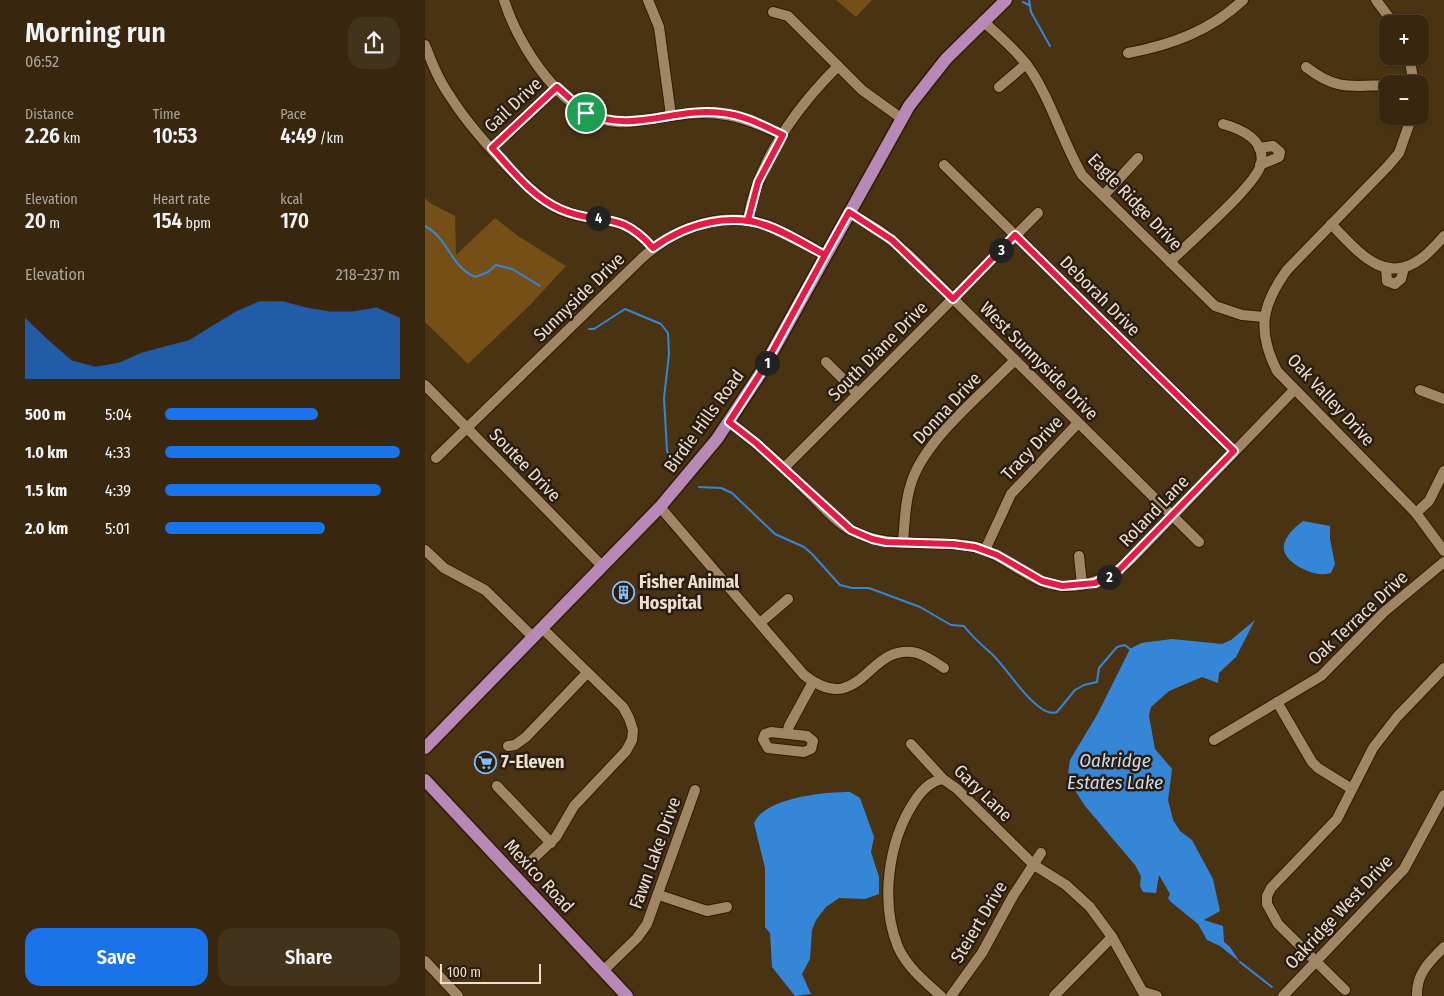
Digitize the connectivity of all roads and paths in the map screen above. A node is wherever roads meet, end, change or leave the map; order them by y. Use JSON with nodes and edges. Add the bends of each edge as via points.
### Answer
{"nodes":[{"id":1,"x":504,"y":0,"type":"edge"},
{"id":2,"x":647,"y":0,"type":"edge"},
{"id":3,"x":1005,"y":0,"type":"edge"},
{"id":4,"x":1376,"y":0,"type":"edge"},
{"id":5,"x":1236,"y":2,"type":"edge"},
{"id":6,"x":773,"y":12,"type":"dead end"},
{"id":7,"x":1387,"y":15,"type":"edge"},
{"id":8,"x":983,"y":21,"type":"junction"},
{"id":9,"x":425,"y":45,"type":"edge"},
{"id":10,"x":1128,"y":53,"type":"dead end"},
{"id":11,"x":1026,"y":64,"type":"junction"},
{"id":12,"x":838,"y":66,"type":"junction"},
{"id":13,"x":1306,"y":67,"type":"dead end"},
{"id":14,"x":1379,"y":84,"type":"edge"},
{"id":15,"x":557,"y":87,"type":"junction"},
{"id":16,"x":999,"y":87,"type":"dead end"},
{"id":17,"x":671,"y":115,"type":"junction"},
{"id":18,"x":901,"y":118,"type":"junction"},
{"id":19,"x":1223,"y":124,"type":"dead end"},
{"id":20,"x":1409,"y":125,"type":"edge"},
{"id":21,"x":783,"y":135,"type":"junction"},
{"id":22,"x":492,"y":148,"type":"junction"},
{"id":23,"x":1259,"y":148,"type":"junction"},
{"id":24,"x":1138,"y":158,"type":"dead end"},
{"id":25,"x":944,"y":164,"type":"dead end"},
{"id":26,"x":1260,"y":166,"type":"junction"},
{"id":27,"x":1104,"y":195,"type":"junction"},
{"id":28,"x":849,"y":212,"type":"junction"},
{"id":29,"x":1037,"y":213,"type":"dead end"},
{"id":30,"x":748,"y":220,"type":"junction"},
{"id":31,"x":1331,"y":224,"type":"junction"},
{"id":32,"x":1015,"y":235,"type":"junction"},
{"id":33,"x":1444,"y":236,"type":"edge"},
{"id":34,"x":653,"y":248,"type":"junction"},
{"id":35,"x":825,"y":255,"type":"junction"},
{"id":36,"x":1170,"y":262,"type":"junction"},
{"id":37,"x":1386,"y":268,"type":"junction"},
{"id":38,"x":1404,"y":268,"type":"junction"},
{"id":39,"x":953,"y":299,"type":"junction"},
{"id":40,"x":1263,"y":317,"type":"junction"},
{"id":41,"x":1015,"y":360,"type":"junction"},
{"id":42,"x":826,"y":362,"type":"dead end"},
{"id":43,"x":425,"y":385,"type":"edge"},
{"id":44,"x":1294,"y":390,"type":"junction"},
{"id":45,"x":1420,"y":390,"type":"dead end"},
{"id":46,"x":858,"y":394,"type":"junction"},
{"id":47,"x":1444,"y":399,"type":"edge"},
{"id":48,"x":729,"y":422,"type":"junction"},
{"id":49,"x":1078,"y":423,"type":"junction"},
{"id":50,"x":467,"y":428,"type":"junction"},
{"id":51,"x":1234,"y":451,"type":"junction"},
{"id":52,"x":436,"y":458,"type":"dead end"},
{"id":53,"x":785,"y":468,"type":"junction"},
{"id":54,"x":1444,"y":471,"type":"edge"},
{"id":55,"x":660,"y":507,"type":"junction"},
{"id":56,"x":1416,"y":513,"type":"junction"},
{"id":57,"x":1172,"y":516,"type":"junction"},
{"id":58,"x":903,"y":542,"type":"junction"},
{"id":59,"x":1199,"y":542,"type":"dead end"},
{"id":60,"x":425,"y":550,"type":"edge"},
{"id":61,"x":985,"y":550,"type":"junction"},
{"id":62,"x":1444,"y":551,"type":"edge"},
{"id":63,"x":1079,"y":556,"type":"dead end"},
{"id":64,"x":1444,"y":562,"type":"edge"},
{"id":65,"x":602,"y":566,"type":"junction"},
{"id":66,"x":1082,"y":585,"type":"junction"},
{"id":67,"x":788,"y":599,"type":"dead end"},
{"id":68,"x":760,"y":623,"type":"junction"},
{"id":69,"x":538,"y":632,"type":"junction"},
{"id":70,"x":945,"y":668,"type":"dead end"},
{"id":71,"x":1444,"y":668,"type":"edge"},
{"id":72,"x":587,"y":672,"type":"junction"},
{"id":73,"x":813,"y":682,"type":"junction"},
{"id":74,"x":1277,"y":702,"type":"junction"},
{"id":75,"x":787,"y":734,"type":"dead end"},
{"id":76,"x":1214,"y":740,"type":"dead end"},
{"id":77,"x":911,"y":744,"type":"dead end"},
{"id":78,"x":508,"y":746,"type":"dead end"},
{"id":79,"x":425,"y":748,"type":"edge"},
{"id":80,"x":943,"y":779,"type":"junction"},
{"id":81,"x":425,"y":780,"type":"edge"},
{"id":82,"x":497,"y":786,"type":"dead end"},
{"id":83,"x":425,"y":789,"type":"edge"},
{"id":84,"x":1352,"y":789,"type":"junction"},
{"id":85,"x":695,"y":790,"type":"dead end"},
{"id":86,"x":438,"y":794,"type":"junction"},
{"id":87,"x":1444,"y":795,"type":"edge"},
{"id":88,"x":551,"y":843,"type":"junction"},
{"id":89,"x":1041,"y":853,"type":"dead end"},
{"id":90,"x":532,"y":860,"type":"dead end"},
{"id":91,"x":1034,"y":865,"type":"junction"},
{"id":92,"x":659,"y":895,"type":"junction"},
{"id":93,"x":727,"y":907,"type":"dead end"},
{"id":94,"x":1112,"y":937,"type":"junction"},
{"id":95,"x":1444,"y":947,"type":"edge"},
{"id":96,"x":425,"y":961,"type":"edge"},
{"id":97,"x":1316,"y":961,"type":"junction"},
{"id":98,"x":604,"y":970,"type":"junction"},
{"id":99,"x":1345,"y":990,"type":"dead end"},
{"id":100,"x":1145,"y":994,"type":"edge"},
{"id":101,"x":458,"y":996,"type":"edge"},
{"id":102,"x":627,"y":996,"type":"edge"},
{"id":103,"x":941,"y":996,"type":"edge"},
{"id":104,"x":951,"y":996,"type":"edge"},
{"id":105,"x":1054,"y":996,"type":"edge"},
{"id":106,"x":1157,"y":996,"type":"edge"},
{"id":107,"x":1283,"y":996,"type":"edge"},
{"id":108,"x":1417,"y":996,"type":"edge"}],
"edges":[{"from":1,"to":15,"type":"street","via":[[523,45]]},
{"from":2,"to":17,"type":"street","via":[[659,28]]},
{"from":3,"to":8,"type":"main road","name":"Birdie Hills Road"},
{"from":4,"to":7,"type":"street"},
{"from":5,"to":10,"type":"street","via":[[1215,22],[1192,34],[1162,46]]},
{"from":6,"to":12,"type":"street","via":[[788,16]]},
{"from":8,"to":11,"type":"street","name":"Eagle Ridge Drive"},
{"from":8,"to":18,"type":"main road","name":"Birdie Hills Road","via":[[935,72]]},
{"from":9,"to":22,"type":"street","via":[[450,96]]},
{"from":11,"to":16,"type":"street"},
{"from":11,"to":27,"type":"street","name":"Eagle Ridge Drive","via":[[1043,90],[1082,175]]},
{"from":12,"to":18,"type":"street","via":[[875,102]]},
{"from":12,"to":21,"type":"street","via":[[808,98]]},
{"from":13,"to":14,"type":"street","via":[[1324,81],[1348,86]]},
{"from":15,"to":17,"type":"street","via":[[586,113],[607,121],[631,122]]},
{"from":15,"to":22,"type":"street","name":"Gail Drive"},
{"from":17,"to":21,"type":"street","via":[[701,112],[735,115]]},
{"from":18,"to":28,"type":"main road","name":"Birdie Hills Road"},
{"from":19,"to":23,"type":"street","via":[[1241,129],[1255,140]]},
{"from":20,"to":31,"type":"street","name":"Oak Valley Drive","via":[[1399,153]]},
{"from":21,"to":30,"type":"street","via":[[758,182]]},
{"from":22,"to":34,"type":"street","via":[[536,194],[552,205],[575,214],[629,226]]},
{"from":23,"to":26,"type":"street"},
{"from":23,"to":26,"type":"street","via":[[1273,146],[1280,152],[1279,157]]},
{"from":24,"to":27,"type":"street"},
{"from":25,"to":32,"type":"street","name":"Deborah Drive"},
{"from":26,"to":36,"type":"street","via":[[1248,184]]},
{"from":27,"to":36,"type":"street","name":"Eagle Ridge Drive"},
{"from":28,"to":35,"type":"main road","name":"Birdie Hills Road"},
{"from":28,"to":39,"type":"street","name":"West Sunnyside Drive","via":[[892,240]]},
{"from":29,"to":32,"type":"street","name":"South Diane Drive"},
{"from":30,"to":34,"type":"street","name":"Sunnyside Drive","via":[[700,224],[682,230]]},
{"from":30,"to":35,"type":"street","name":"Sunnyside Drive","via":[[775,228]]},
{"from":31,"to":37,"type":"street","via":[[1359,253]]},
{"from":31,"to":40,"type":"street","name":"Oak Valley Drive","via":[[1273,289]]},
{"from":32,"to":39,"type":"street","name":"South Diane Drive"},
{"from":32,"to":51,"type":"street","name":"Deborah Drive"},
{"from":33,"to":38,"type":"street","via":[[1422,258]]},
{"from":34,"to":50,"type":"street","name":"Sunnyside Drive"},
{"from":35,"to":48,"type":"main road","name":"Birdie Hills Road","via":[[760,374]]},
{"from":36,"to":40,"type":"street","name":"Eagle Ridge Drive","via":[[1221,309]]},
{"from":37,"to":38,"type":"street"},
{"from":37,"to":38,"type":"street","via":[[1387,281],[1395,284],[1401,279]]},
{"from":39,"to":41,"type":"street","name":"West Sunnyside Drive"},
{"from":39,"to":46,"type":"street","name":"South Diane Drive"},
{"from":40,"to":44,"type":"street","name":"Oak Valley Drive","via":[[1272,361]]},
{"from":41,"to":49,"type":"street","name":"West Sunnyside Drive"},
{"from":41,"to":58,"type":"street","name":"Donna Drive","via":[[924,455],[906,503]]},
{"from":42,"to":46,"type":"street"},
{"from":43,"to":50,"type":"street","name":"Soutee Drive"},
{"from":44,"to":51,"type":"street","name":"Roland Lane"},
{"from":44,"to":56,"type":"street","name":"Oak Valley Drive"},
{"from":45,"to":47,"type":"street"},
{"from":46,"to":53,"type":"street","name":"South Diane Drive"},
{"from":48,"to":53,"type":"street","name":"Roland Lane"},
{"from":48,"to":55,"type":"main road","name":"Birdie Hills Road"},
{"from":49,"to":57,"type":"street","name":"West Sunnyside Drive"},
{"from":49,"to":61,"type":"street","name":"Tracy Drive","via":[[1011,494]]},
{"from":50,"to":52,"type":"street","name":"Sunnyside Drive"},
{"from":50,"to":65,"type":"street","name":"Soutee Drive"},
{"from":51,"to":57,"type":"street","name":"Roland Lane"},
{"from":53,"to":58,"type":"street","name":"Roland Lane","via":[[851,530],[872,539]]},
{"from":54,"to":56,"type":"street","via":[[1429,501]]},
{"from":55,"to":65,"type":"main road","name":"Birdie Hills Road"},
{"from":55,"to":68,"type":"street"},
{"from":56,"to":62,"type":"street","name":"Oak Valley Drive"},
{"from":57,"to":59,"type":"street","name":"West Sunnyside Drive"},
{"from":57,"to":66,"type":"street","name":"Roland Lane","via":[[1119,570],[1107,578]]},
{"from":58,"to":61,"type":"street","name":"Roland Lane","via":[[953,544]]},
{"from":60,"to":69,"type":"street","via":[[444,568],[485,590]]},
{"from":61,"to":66,"type":"street","name":"Roland Lane","via":[[1042,581],[1062,586]]},
{"from":63,"to":66,"type":"street"},
{"from":64,"to":74,"type":"street","name":"Oak Terrace Drive","via":[[1384,612],[1321,676]]},
{"from":65,"to":69,"type":"main road","name":"Birdie Hills Road"},
{"from":67,"to":68,"type":"street"},
{"from":68,"to":73,"type":"street"},
{"from":69,"to":72,"type":"street"},
{"from":69,"to":79,"type":"main road","name":"Birdie Hills Road"},
{"from":70,"to":73,"type":"street","via":[[917,653],[896,653],[878,662],[857,684],[846,688],[824,687]]},
{"from":71,"to":84,"type":"street","via":[[1397,717],[1373,748]]},
{"from":72,"to":78,"type":"street","via":[[526,737]]},
{"from":72,"to":88,"type":"street","via":[[627,713],[633,730],[632,740],[626,751],[574,806]]},
{"from":73,"to":75,"type":"street"},
{"from":74,"to":76,"type":"street","name":"Oak Terrace Drive"},
{"from":74,"to":84,"type":"street","via":[[1318,768]]},
{"from":77,"to":80,"type":"street","name":"Gary Lane"},
{"from":80,"to":91,"type":"street","name":"Gary Lane"},
{"from":80,"to":103,"type":"street","via":[[923,790],[903,821],[894,849],[890,888],[891,920],[899,948],[916,973]]},
{"from":81,"to":86,"type":"main road","name":"Mexico Road"},
{"from":82,"to":88,"type":"street"},
{"from":83,"to":86,"type":"main road"},
{"from":84,"to":97,"type":"street","via":[[1337,819],[1276,880],[1267,896],[1269,911],[1278,924]]},
{"from":85,"to":92,"type":"street","name":"Fawn Lake Drive"},
{"from":86,"to":98,"type":"main road","name":"Mexico Road"},
{"from":87,"to":97,"type":"street","name":"Oakridge West Drive","via":[[1404,870]]},
{"from":88,"to":90,"type":"street"},
{"from":89,"to":91,"type":"street","name":"Steiert Drive"},
{"from":91,"to":94,"type":"street","name":"Gary Lane","via":[[1080,897]]},
{"from":91,"to":104,"type":"street","name":"Steiert Drive"},
{"from":92,"to":93,"type":"street","via":[[707,911]]},
{"from":92,"to":98,"type":"street","name":"Fawn Lake Drive","via":[[647,924],[637,938]]},
{"from":94,"to":100,"type":"street","name":"Gary Lane"},
{"from":94,"to":105,"type":"street"},
{"from":95,"to":108,"type":"street","via":[[1422,971]]},
{"from":96,"to":101,"type":"street"},
{"from":97,"to":99,"type":"street"},
{"from":97,"to":107,"type":"street","name":"Oakridge West Drive"},
{"from":98,"to":102,"type":"main road","name":"Mexico Road"},
{"from":100,"to":106,"type":"street"}]}
